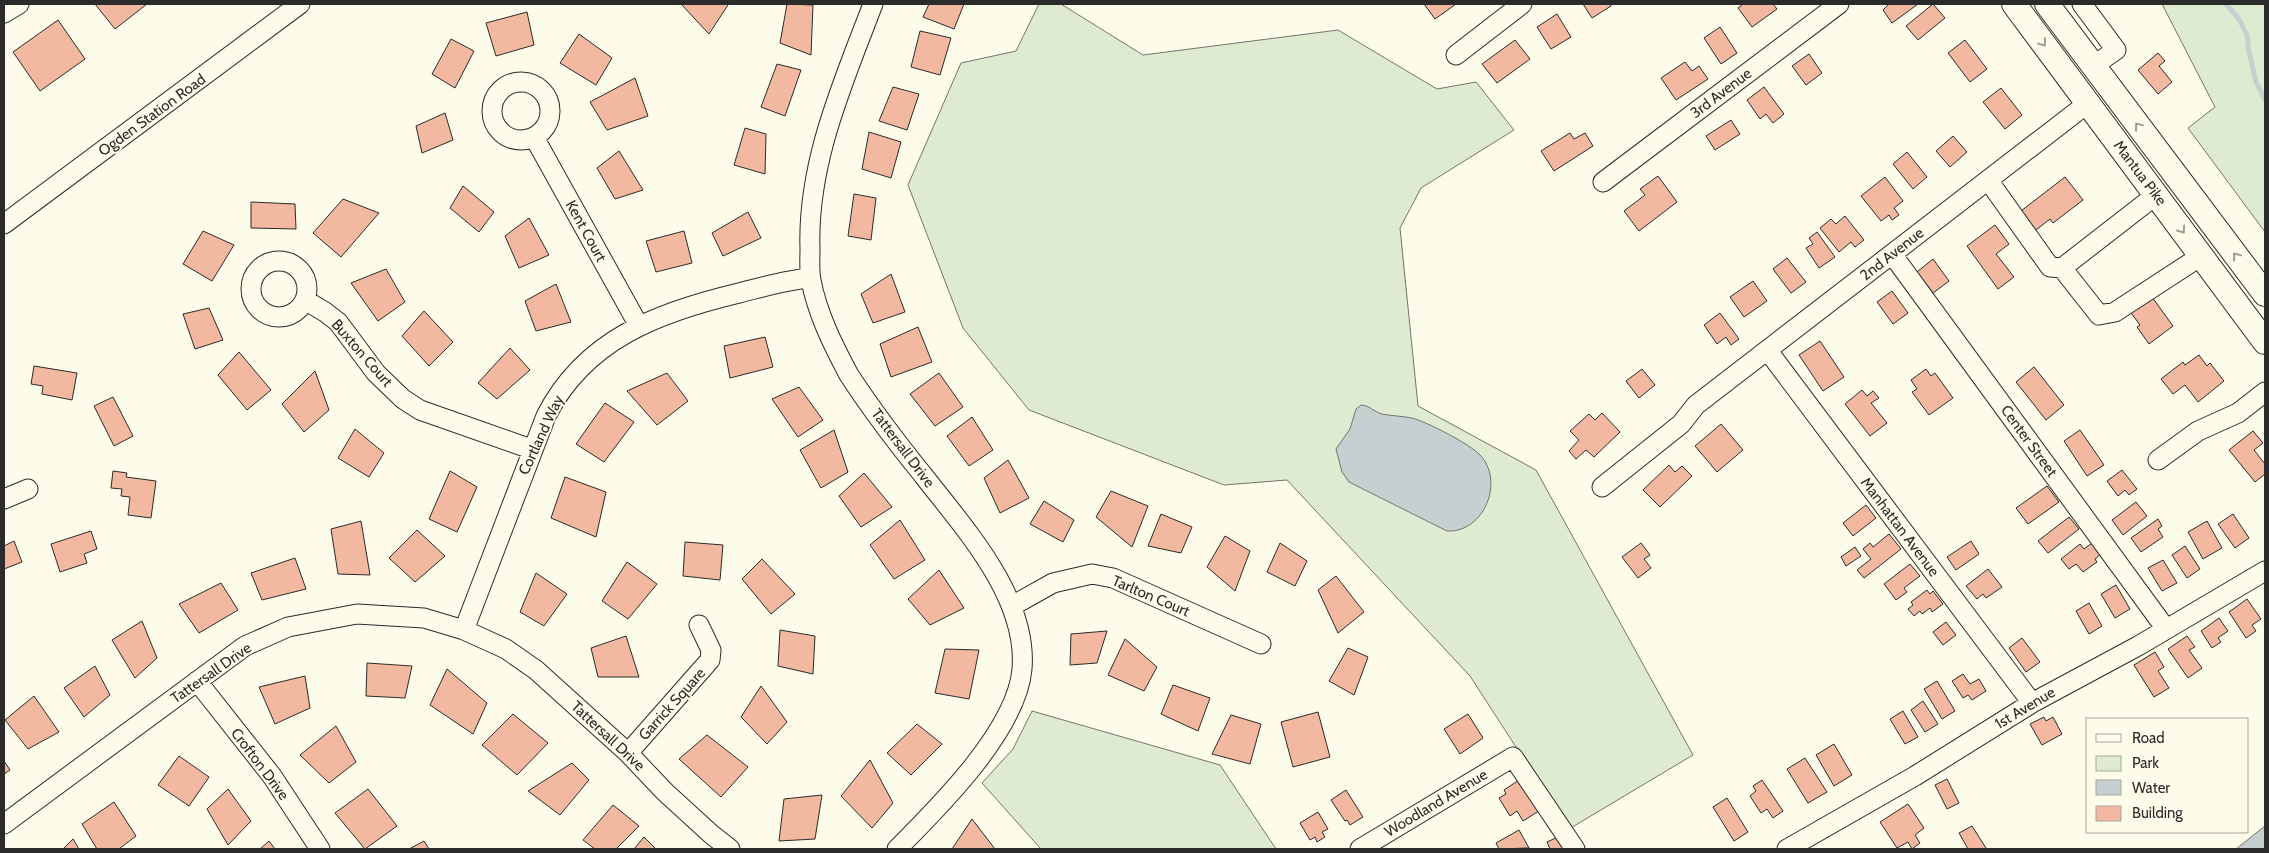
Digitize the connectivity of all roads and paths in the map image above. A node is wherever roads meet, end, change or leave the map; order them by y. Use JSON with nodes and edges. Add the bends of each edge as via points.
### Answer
{"nodes":[{"id":1,"x":20,"y":4,"type":"edge"},
{"id":2,"x":300,"y":4,"type":"edge"},
{"id":3,"x":873,"y":4,"type":"edge"},
{"id":4,"x":1522,"y":4,"type":"edge"},
{"id":5,"x":1839,"y":4,"type":"edge"},
{"id":6,"x":2014,"y":4,"type":"edge"},
{"id":7,"x":2047,"y":4,"type":"edge"},
{"id":8,"x":2082,"y":4,"type":"edge"},
{"id":9,"x":4,"y":13,"type":"edge"},
{"id":10,"x":1456,"y":55,"type":"dead end"},
{"id":11,"x":2093,"y":66,"type":"junction"},
{"id":12,"x":2088,"y":103,"type":"junction"},
{"id":13,"x":534,"y":137,"type":"dead end"},
{"id":14,"x":1988,"y":180,"type":"junction"},
{"id":15,"x":1603,"y":182,"type":"dead end"},
{"id":16,"x":2156,"y":195,"type":"junction"},
{"id":17,"x":4,"y":224,"type":"edge"},
{"id":18,"x":1892,"y":254,"type":"junction"},
{"id":19,"x":2201,"y":256,"type":"junction"},
{"id":20,"x":2062,"y":268,"type":"junction"},
{"id":21,"x":810,"y":278,"type":"junction"},
{"id":22,"x":2265,"y":294,"type":"edge"},
{"id":23,"x":305,"y":300,"type":"dead end"},
{"id":24,"x":639,"y":326,"type":"junction"},
{"id":25,"x":2265,"y":342,"type":"edge"},
{"id":26,"x":1768,"y":351,"type":"junction"},
{"id":27,"x":2265,"y":392,"type":"edge"},
{"id":28,"x":532,"y":449,"type":"junction"},
{"id":29,"x":2158,"y":460,"type":"dead end"},
{"id":30,"x":1602,"y":486,"type":"dead end"},
{"id":31,"x":28,"y":489,"type":"dead end"},
{"id":32,"x":4,"y":499,"type":"edge"},
{"id":33,"x":2265,"y":571,"type":"edge"},
{"id":34,"x":1012,"y":606,"type":"junction"},
{"id":35,"x":699,"y":625,"type":"dead end"},
{"id":36,"x":2166,"y":629,"type":"junction"},
{"id":37,"x":464,"y":630,"type":"junction"},
{"id":38,"x":1260,"y":644,"type":"dead end"},
{"id":39,"x":197,"y":681,"type":"junction"},
{"id":40,"x":2032,"y":702,"type":"junction"},
{"id":41,"x":628,"y":753,"type":"junction"},
{"id":42,"x":4,"y":824,"type":"edge"},
{"id":43,"x":320,"y":849,"type":"edge"},
{"id":44,"x":730,"y":849,"type":"edge"},
{"id":45,"x":897,"y":849,"type":"edge"},
{"id":46,"x":1360,"y":849,"type":"edge"},
{"id":47,"x":1576,"y":849,"type":"edge"},
{"id":48,"x":1788,"y":849,"type":"edge"}],
"edges":[{"from":1,"to":9,"type":"street"},
{"from":2,"to":17,"type":"street","name":"Ogden Station Road"},
{"from":3,"to":21,"type":"street","name":"Tattersall Drive","via":[[825,136],[809,222]]},
{"from":4,"to":10,"type":"street"},
{"from":5,"to":15,"type":"street","name":"3rd Avenue"},
{"from":6,"to":12,"type":"main road","name":"Mantua Pike","one_way":true},
{"from":7,"to":11,"type":"main road","name":"Mantua Pike"},
{"from":8,"to":11,"type":"street","via":[[2116,50]]},
{"from":22,"to":11,"type":"main road","name":"Mantua Pike","one_way":true},
{"from":12,"to":14,"type":"street","name":"2nd Avenue"},
{"from":12,"to":16,"type":"main road","name":"Mantua Pike"},
{"from":13,"to":24,"type":"street","name":"Kent Court"},
{"from":14,"to":18,"type":"street","name":"2nd Avenue"},
{"from":14,"to":20,"type":"street","via":[[2050,267]]},
{"from":16,"to":19,"type":"main road","name":"Mantua Pike","one_way":true},
{"from":16,"to":20,"type":"street"},
{"from":18,"to":26,"type":"street","name":"2nd Avenue"},
{"from":18,"to":36,"type":"street","name":"Center Street"},
{"from":19,"to":20,"type":"street","via":[[2114,312],[2099,315]]},
{"from":19,"to":25,"type":"main road","name":"Mantua Pike"},
{"from":21,"to":24,"type":"street","name":"Cortland Way","via":[[706,301]]},
{"from":21,"to":34,"type":"street","name":"Tattersall Drive","via":[[835,348],[849,375],[992,568]]},
{"from":23,"to":28,"type":"street","name":"Buxton Court","via":[[338,322],[376,373],[403,399],[420,410]]},
{"from":24,"to":28,"type":"street","name":"Cortland Way","via":[[597,351],[569,379],[555,397]]},
{"from":26,"to":30,"type":"street","name":"2nd Avenue","via":[[1696,405],[1681,424]]},
{"from":26,"to":40,"type":"street","name":"Manhattan Avenue"},
{"from":27,"to":29,"type":"street","via":[[2238,413],[2198,431]]},
{"from":28,"to":37,"type":"street","name":"Cortland Way"},
{"from":31,"to":32,"type":"street"},
{"from":33,"to":36,"type":"street","name":"1st Avenue"},
{"from":34,"to":38,"type":"street","name":"Tarlton Court","via":[[1053,583],[1092,574],[1114,578]]},
{"from":34,"to":45,"type":"street","name":"Tattersall Drive","via":[[1020,629],[1022,670],[1015,697],[976,762],[936,810]]},
{"from":35,"to":41,"type":"street","name":"Garrick Square","via":[[711,650],[710,660]]},
{"from":36,"to":40,"type":"street","name":"1st Avenue"},
{"from":37,"to":39,"type":"street","name":"Tattersall Drive","via":[[424,618],[357,614],[288,628],[245,646]]},
{"from":37,"to":41,"type":"street","name":"Tattersall Drive","via":[[506,649],[536,670]]},
{"from":39,"to":42,"type":"street","name":"Tattersall Drive"},
{"from":39,"to":43,"type":"street","name":"Crofton Drive","via":[[272,776]]},
{"from":40,"to":48,"type":"street","name":"1st Avenue","via":[[1915,776]]},
{"from":41,"to":44,"type":"street","name":"Tattersall Drive","via":[[665,792]]},
{"from":46,"to":47,"type":"street","name":"Woodland Avenue","via":[[1513,757]]}]}
